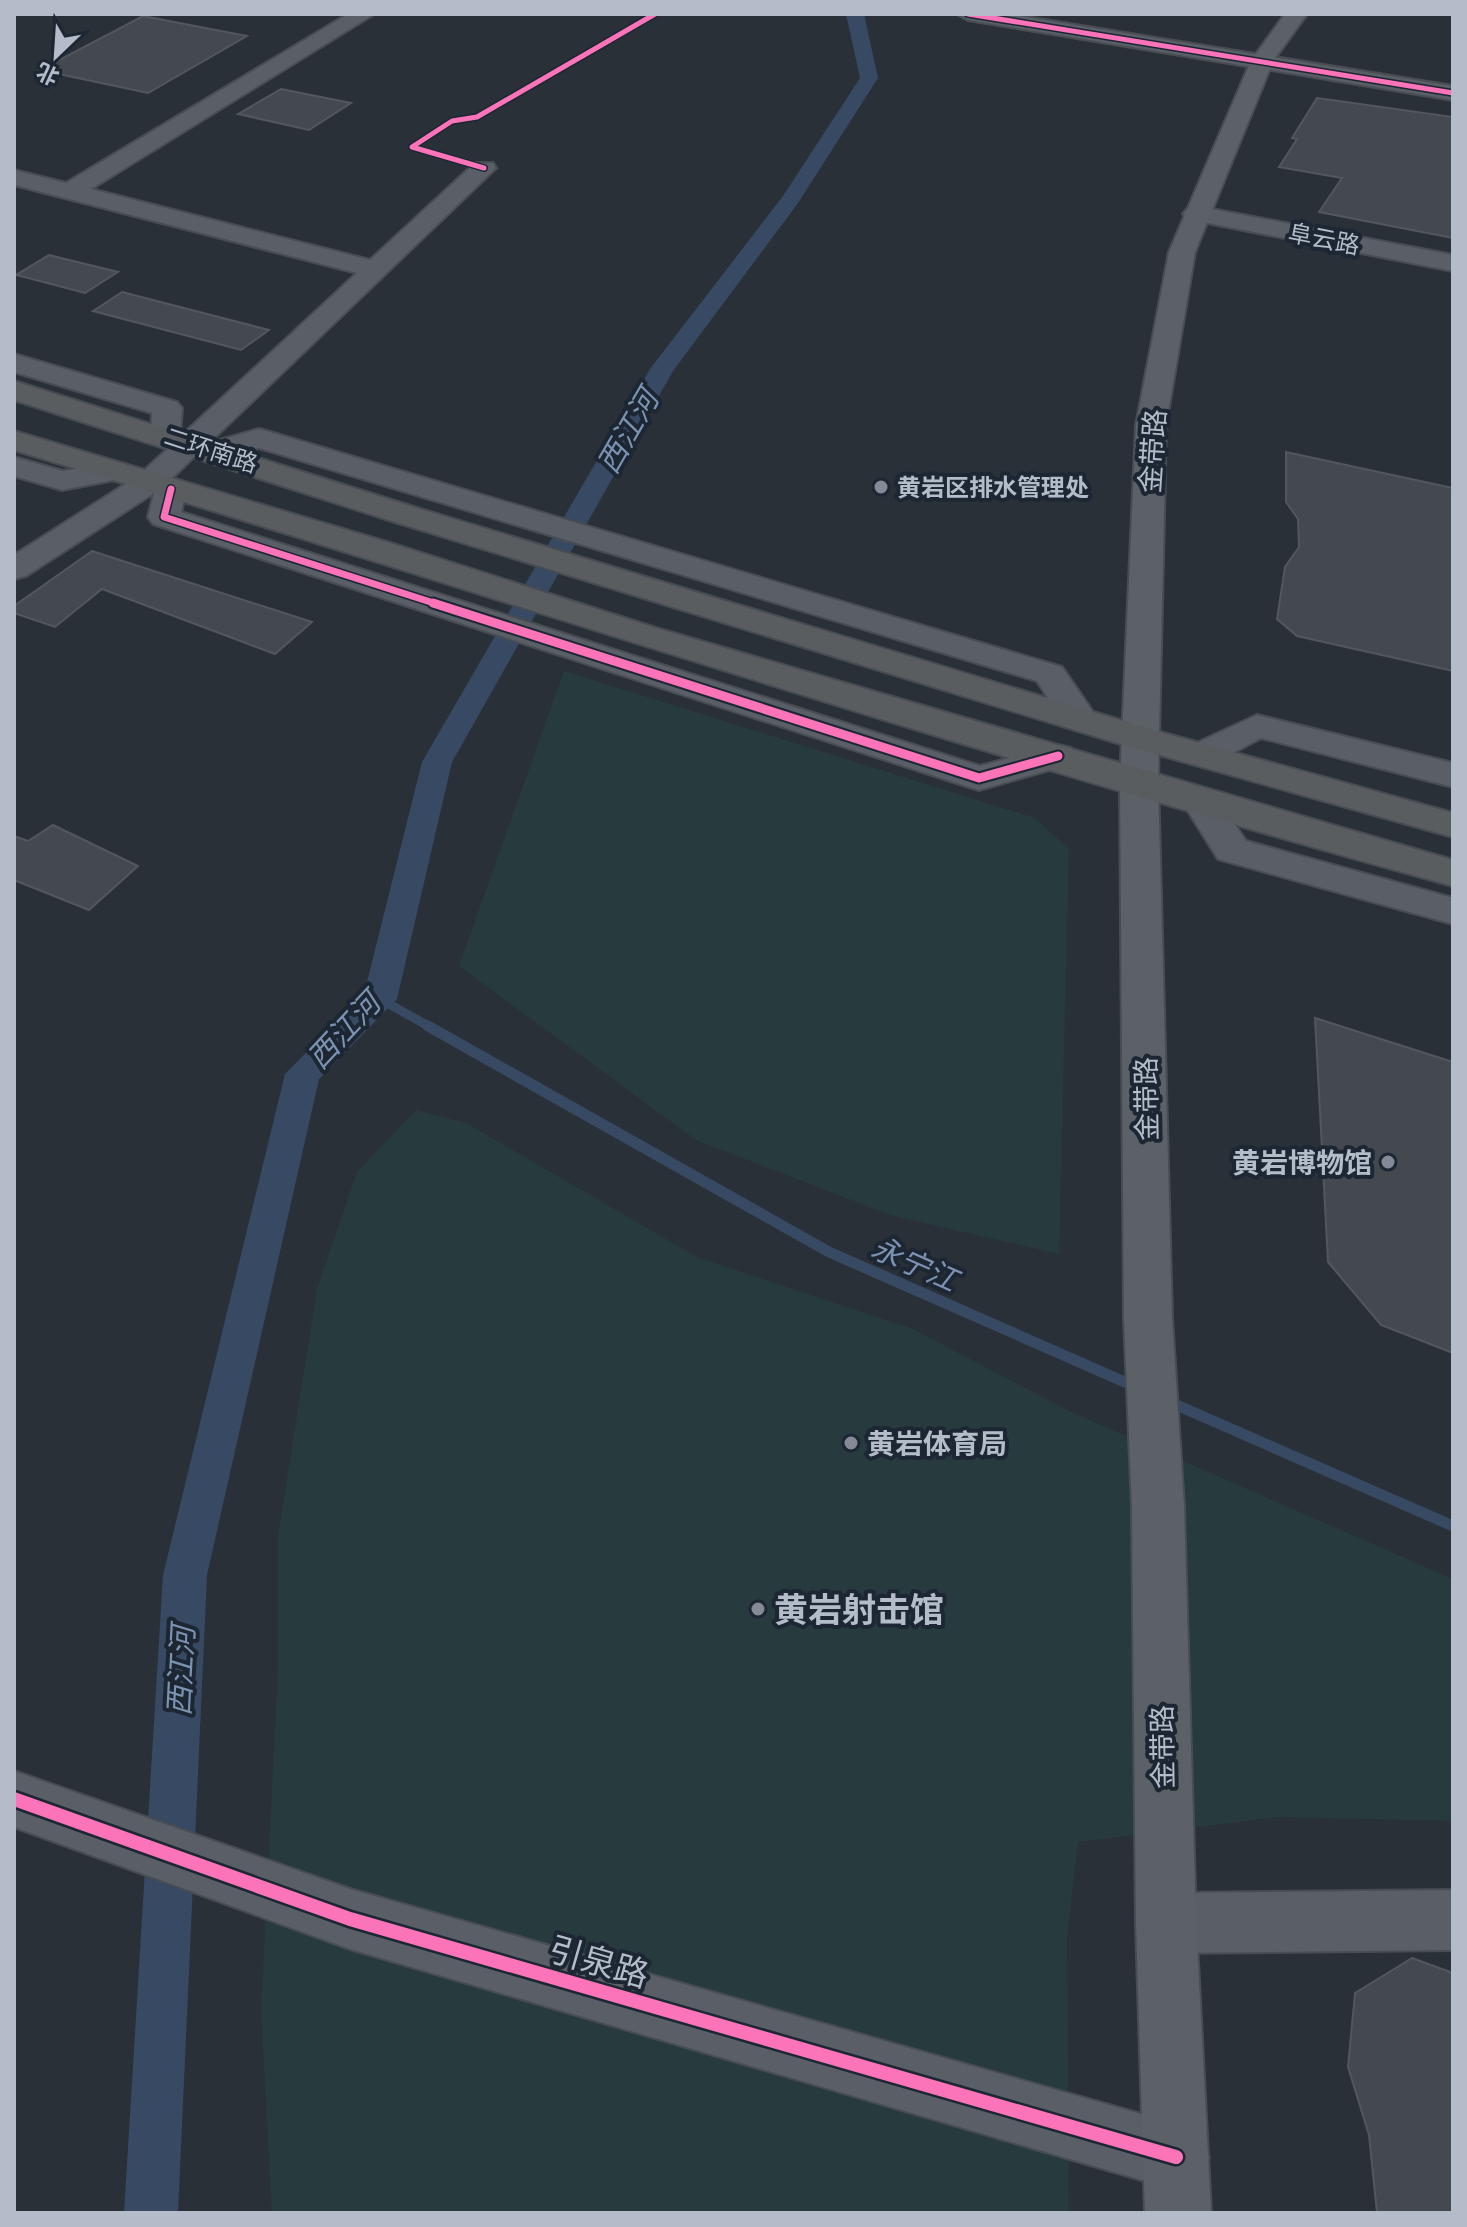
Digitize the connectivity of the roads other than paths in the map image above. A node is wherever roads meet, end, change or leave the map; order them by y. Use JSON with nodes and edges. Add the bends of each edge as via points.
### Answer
{"nodes":[{"id":1,"x":363,"y":14,"type":"edge"},
{"id":2,"x":968,"y":14,"type":"edge"},
{"id":3,"x":1296,"y":14,"type":"edge"},
{"id":4,"x":1262,"y":61,"type":"junction"},
{"id":5,"x":1453,"y":93,"type":"edge"},
{"id":6,"x":484,"y":168,"type":"dead end"},
{"id":7,"x":14,"y":177,"type":"edge"},
{"id":8,"x":70,"y":191,"type":"junction"},
{"id":9,"x":1196,"y":214,"type":"junction"},
{"id":10,"x":1453,"y":263,"type":"edge"},
{"id":11,"x":376,"y":270,"type":"junction"},
{"id":12,"x":14,"y":363,"type":"edge"},
{"id":13,"x":14,"y":390,"type":"edge"},
{"id":14,"x":14,"y":440,"type":"edge"},
{"id":15,"x":190,"y":444,"type":"junction"},
{"id":16,"x":14,"y":466,"type":"edge"},
{"id":17,"x":114,"y":471,"type":"junction"},
{"id":18,"x":160,"y":486,"type":"junction"},
{"id":19,"x":14,"y":569,"type":"edge"},
{"id":20,"x":1079,"y":718,"type":"junction"},
{"id":21,"x":1140,"y":738,"type":"junction"},
{"id":22,"x":1201,"y":755,"type":"junction"},
{"id":23,"x":1058,"y":756,"type":"junction"},
{"id":24,"x":1453,"y":775,"type":"edge"},
{"id":25,"x":1139,"y":781,"type":"junction"},
{"id":26,"x":1200,"y":800,"type":"junction"},
{"id":27,"x":1453,"y":825,"type":"edge"},
{"id":28,"x":1453,"y":873,"type":"edge"},
{"id":29,"x":1453,"y":911,"type":"edge"},
{"id":30,"x":15,"y":1799,"type":"edge"},
{"id":31,"x":1453,"y":1920,"type":"edge"},
{"id":32,"x":1166,"y":1923,"type":"junction"},
{"id":33,"x":1177,"y":2185,"type":"edge"}],
"edges":[{"from":1,"to":8,"type":"street"},
{"from":2,"to":4,"type":"street"},
{"from":3,"to":4,"type":"main road","name":"金带路"},
{"from":4,"to":5,"type":"street"},
{"from":4,"to":9,"type":"main road","name":"金带路"},
{"from":6,"to":11,"type":"street"},
{"from":7,"to":8,"type":"street"},
{"from":8,"to":11,"type":"street"},
{"from":9,"to":10,"type":"street","name":"阜云路"},
{"from":9,"to":21,"type":"main road","name":"金带路","via":[[1182,252],[1151,425]]},
{"from":11,"to":15,"type":"street"},
{"from":12,"to":15,"type":"street","via":[[167,408]]},
{"from":13,"to":15,"type":"highway","name":"二环南路"},
{"from":14,"to":17,"type":"highway","name":"二环南路"},
{"from":15,"to":18,"type":"street"},
{"from":15,"to":20,"type":"highway","name":"二环南路","via":[[406,515]]},
{"from":15,"to":20,"type":"street","via":[[259,438],[1050,674]]},
{"from":16,"to":17,"type":"street","via":[[62,481]]},
{"from":17,"to":18,"type":"highway","name":"二环南路"},
{"from":18,"to":19,"type":"street"},
{"from":18,"to":23,"type":"highway","name":"二环南路"},
{"from":18,"to":23,"type":"street","via":[[164,517],[979,778]]},
{"from":20,"to":21,"type":"highway","name":"二环南路"},
{"from":21,"to":22,"type":"highway","name":"二环南路"},
{"from":21,"to":25,"type":"main road","name":"金带路"},
{"from":22,"to":24,"type":"street","via":[[1257,726]]},
{"from":22,"to":27,"type":"highway","name":"二环南路"},
{"from":23,"to":25,"type":"highway","name":"二环南路"},
{"from":25,"to":26,"type":"highway","name":"二环南路"},
{"from":25,"to":32,"type":"main road","name":"金带路"},
{"from":26,"to":28,"type":"highway","name":"二环南路"},
{"from":26,"to":29,"type":"street","via":[[1232,850]]},
{"from":30,"to":33,"type":"street","name":"引泉路","via":[[350,1919]]},
{"from":31,"to":32,"type":"street"},
{"from":32,"to":33,"type":"main road","name":"金带路"}]}
